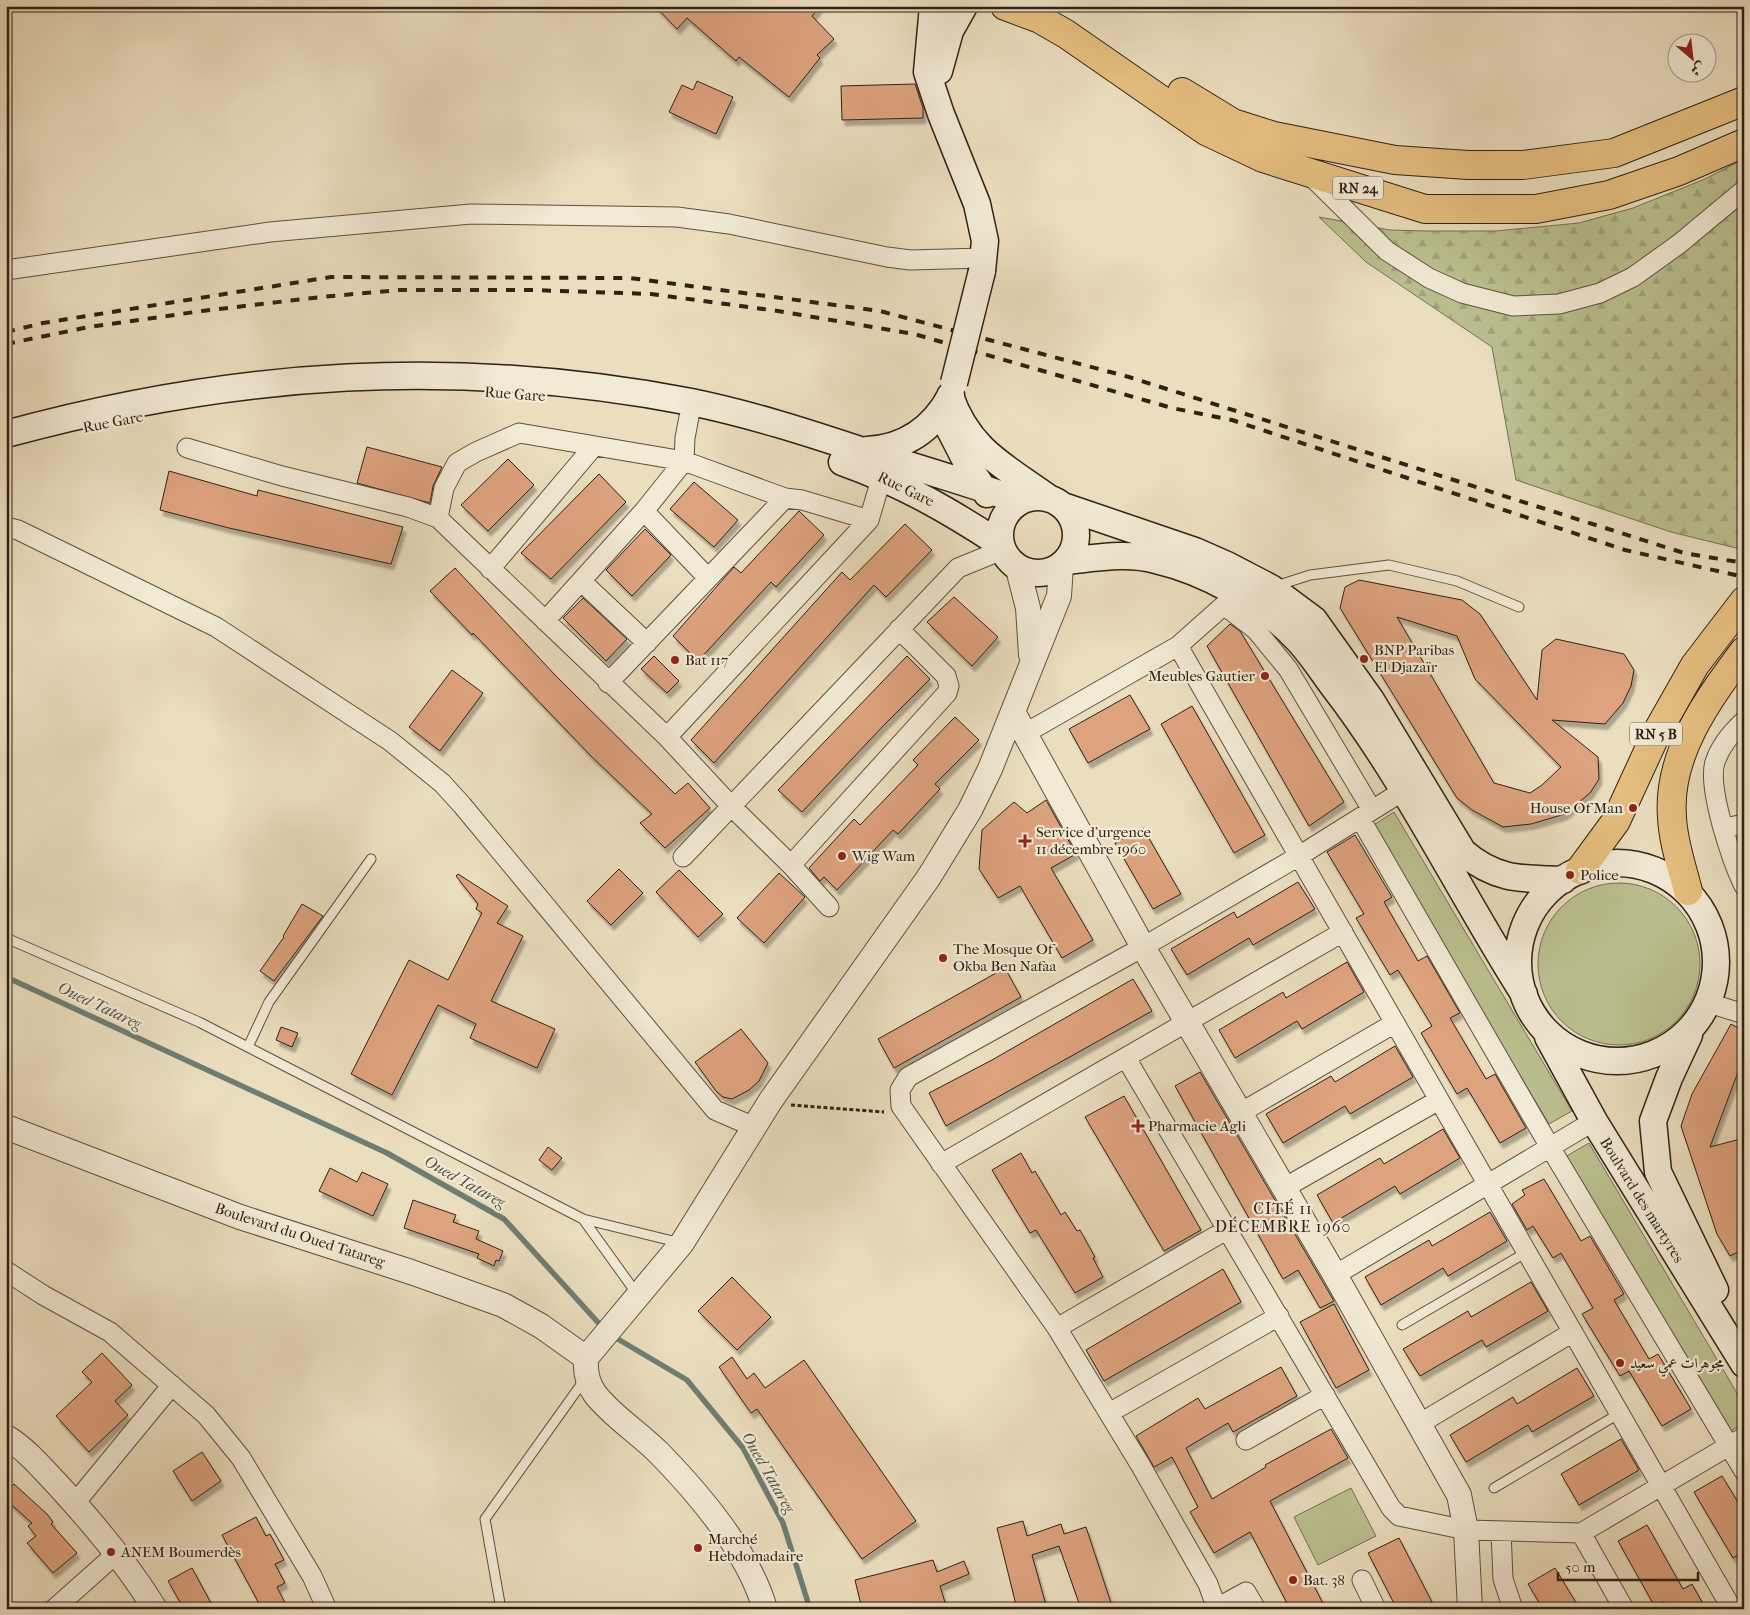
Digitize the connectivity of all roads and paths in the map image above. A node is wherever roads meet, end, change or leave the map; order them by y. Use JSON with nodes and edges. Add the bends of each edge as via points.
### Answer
{"nodes":[{"id":1,"x":933,"y":6,"type":"edge"},
{"id":2,"x":964,"y":6,"type":"edge"},
{"id":3,"x":1005,"y":6,"type":"edge"},
{"id":4,"x":1056,"y":6,"type":"edge"},
{"id":5,"x":935,"y":94,"type":"junction"},
{"id":6,"x":1744,"y":101,"type":"edge"},
{"id":7,"x":1744,"y":143,"type":"edge"},
{"id":8,"x":1306,"y":172,"type":"junction"},
{"id":9,"x":1744,"y":190,"type":"edge"},
{"id":10,"x":983,"y":264,"type":"junction"},
{"id":11,"x":6,"y":270,"type":"edge"},
{"id":12,"x":949,"y":396,"type":"junction"},
{"id":13,"x":690,"y":417,"type":"junction"},
{"id":14,"x":6,"y":434,"type":"edge"},
{"id":15,"x":594,"y":446,"type":"junction"},
{"id":16,"x":6,"y":447,"type":"edge"},
{"id":17,"x":188,"y":448,"type":"dead end"},
{"id":18,"x":864,"y":451,"type":"junction"},
{"id":19,"x":684,"y":461,"type":"junction"},
{"id":20,"x":882,"y":476,"type":"junction"},
{"id":21,"x":982,"y":487,"type":"junction"},
{"id":22,"x":785,"y":498,"type":"junction"},
{"id":23,"x":1057,"y":502,"type":"junction"},
{"id":24,"x":1012,"y":509,"type":"junction"},
{"id":25,"x":644,"y":511,"type":"junction"},
{"id":26,"x":438,"y":518,"type":"junction"},
{"id":27,"x":869,"y":520,"type":"junction"},
{"id":28,"x":6,"y":527,"type":"edge"},
{"id":29,"x":1007,"y":554,"type":"junction"},
{"id":30,"x":1064,"y":563,"type":"junction"},
{"id":31,"x":490,"y":569,"type":"junction"},
{"id":32,"x":707,"y":577,"type":"junction"},
{"id":33,"x":581,"y":581,"type":"junction"},
{"id":34,"x":1271,"y":588,"type":"junction"},
{"id":35,"x":1232,"y":599,"type":"junction"},
{"id":36,"x":1743,"y":602,"type":"edge"},
{"id":37,"x":1519,"y":607,"type":"dead end"},
{"id":38,"x":544,"y":621,"type":"junction"},
{"id":39,"x":899,"y":629,"type":"junction"},
{"id":40,"x":647,"y":643,"type":"junction"},
{"id":41,"x":1178,"y":646,"type":"junction"},
{"id":42,"x":1744,"y":651,"type":"edge"},
{"id":43,"x":1031,"y":663,"type":"junction"},
{"id":44,"x":608,"y":683,"type":"junction"},
{"id":45,"x":1013,"y":712,"type":"junction"},
{"id":46,"x":1744,"y":721,"type":"edge"},
{"id":47,"x":1024,"y":734,"type":"junction"},
{"id":48,"x":667,"y":737,"type":"junction"},
{"id":49,"x":1412,"y":785,"type":"junction"},
{"id":50,"x":731,"y":806,"type":"junction"},
{"id":51,"x":1366,"y":814,"type":"junction"},
{"id":52,"x":1744,"y":824,"type":"edge"},
{"id":53,"x":1724,"y":828,"type":"junction"},
{"id":54,"x":1298,"y":856,"type":"junction"},
{"id":55,"x":683,"y":857,"type":"dead end"},
{"id":56,"x":372,"y":859,"type":"dead end"},
{"id":57,"x":791,"y":865,"type":"junction"},
{"id":58,"x":1571,"y":875,"type":"junction"},
{"id":59,"x":1744,"y":886,"type":"edge"},
{"id":60,"x":1688,"y":891,"type":"junction"},
{"id":61,"x":829,"y":907,"type":"dead end"},
{"id":62,"x":1343,"y":932,"type":"junction"},
{"id":63,"x":6,"y":938,"type":"edge"},
{"id":64,"x":1143,"y":947,"type":"junction"},
{"id":65,"x":1524,"y":994,"type":"junction"},
{"id":66,"x":1708,"y":1003,"type":"junction"},
{"id":67,"x":1744,"y":1014,"type":"edge"},
{"id":68,"x":1188,"y":1023,"type":"junction"},
{"id":69,"x":1395,"y":1023,"type":"junction"},
{"id":70,"x":1692,"y":1029,"type":"junction"},
{"id":71,"x":1545,"y":1032,"type":"junction"},
{"id":72,"x":248,"y":1047,"type":"junction"},
{"id":73,"x":1126,"y":1058,"type":"junction"},
{"id":74,"x":1439,"y":1100,"type":"junction"},
{"id":75,"x":798,"y":1107,"type":"dead end"},
{"id":76,"x":1240,"y":1113,"type":"junction"},
{"id":77,"x":877,"y":1114,"type":"dead end"},
{"id":78,"x":1594,"y":1121,"type":"junction"},
{"id":79,"x":6,"y":1127,"type":"edge"},
{"id":80,"x":754,"y":1127,"type":"junction"},
{"id":81,"x":1550,"y":1147,"type":"junction"},
{"id":82,"x":941,"y":1164,"type":"junction"},
{"id":83,"x":1487,"y":1184,"type":"junction"},
{"id":84,"x":1284,"y":1188,"type":"junction"},
{"id":85,"x":583,"y":1219,"type":"junction"},
{"id":86,"x":1228,"y":1229,"type":"junction"},
{"id":87,"x":682,"y":1243,"type":"junction"},
{"id":88,"x":1526,"y":1252,"type":"junction"},
{"id":89,"x":6,"y":1271,"type":"edge"},
{"id":90,"x":1335,"y":1275,"type":"junction"},
{"id":91,"x":632,"y":1303,"type":"junction"},
{"id":92,"x":1279,"y":1316,"type":"junction"},
{"id":93,"x":1402,"y":1325,"type":"dead end"},
{"id":94,"x":1057,"y":1328,"type":"junction"},
{"id":95,"x":1573,"y":1332,"type":"junction"},
{"id":96,"x":1744,"y":1350,"type":"edge"},
{"id":97,"x":591,"y":1358,"type":"junction"},
{"id":98,"x":1744,"y":1364,"type":"edge"},
{"id":99,"x":172,"y":1385,"type":"junction"},
{"id":100,"x":1325,"y":1396,"type":"junction"},
{"id":101,"x":1109,"y":1413,"type":"junction"},
{"id":102,"x":1620,"y":1413,"type":"junction"},
{"id":103,"x":1420,"y":1424,"type":"junction"},
{"id":104,"x":6,"y":1437,"type":"edge"},
{"id":105,"x":1246,"y":1440,"type":"dead end"},
{"id":106,"x":1736,"y":1441,"type":"edge"},
{"id":107,"x":1744,"y":1471,"type":"edge"},
{"id":108,"x":1662,"y":1486,"type":"junction"},
{"id":109,"x":1494,"y":1488,"type":"dead end"},
{"id":110,"x":75,"y":1503,"type":"junction"},
{"id":111,"x":1466,"y":1530,"type":"junction"},
{"id":112,"x":1501,"y":1531,"type":"junction"},
{"id":113,"x":1581,"y":1533,"type":"junction"},
{"id":114,"x":117,"y":1553,"type":"junction"},
{"id":115,"x":1362,"y":1580,"type":"dead end"},
{"id":116,"x":1217,"y":1608,"type":"edge"},
{"id":117,"x":54,"y":1609,"type":"edge"},
{"id":118,"x":155,"y":1609,"type":"edge"},
{"id":119,"x":328,"y":1609,"type":"edge"},
{"id":120,"x":500,"y":1609,"type":"edge"},
{"id":121,"x":765,"y":1609,"type":"edge"},
{"id":122,"x":1256,"y":1609,"type":"edge"},
{"id":123,"x":1376,"y":1609,"type":"edge"},
{"id":124,"x":1470,"y":1609,"type":"edge"},
{"id":125,"x":1513,"y":1609,"type":"edge"},
{"id":126,"x":1624,"y":1609,"type":"edge"},
{"id":127,"x":1732,"y":1609,"type":"edge"}],
"edges":[{"from":1,"to":5,"type":"main road","via":[[928,72]]},
{"from":2,"to":5,"type":"main road","via":[[950,31]]},
{"from":3,"to":8,"type":"main road","number":"RN 24","via":[[1033,16],[1066,34],[1220,139]]},
{"from":4,"to":6,"type":"main road","number":"RN 24","via":[[1195,101],[1233,123],[1274,136],[1395,160],[1523,165],[1614,153]]},
{"from":5,"to":10,"type":"main road","via":[[977,204],[984,241]]},
{"from":7,"to":8,"type":"main road","number":"RN 24","via":[[1679,171],[1609,195],[1536,209],[1425,209]]},
{"from":8,"to":9,"type":"street","number":"RN 24","via":[[1388,251],[1429,278],[1462,293],[1512,306],[1559,304],[1600,293],[1634,277]]},
{"from":10,"to":11,"type":"street","via":[[887,257],[729,224],[677,217],[470,214],[270,232]]},
{"from":10,"to":12,"type":"main road","bridge":true},
{"from":12,"to":18,"type":"main road","via":[[932,423],[907,441]]},
{"from":12,"to":21,"type":"main road","via":[[960,450]]},
{"from":12,"to":23,"type":"main road","via":[[964,427],[980,448]]},
{"from":13,"to":16,"type":"main road","name":"Rue Gare","via":[[593,401],[514,393],[342,390],[204,405],[67,431]]},
{"from":13,"to":19,"type":"street"},
{"from":13,"to":20,"type":"main road","name":"Rue Gare","via":[[782,441]]},
{"from":14,"to":18,"type":"main road","name":"Rue Gare","via":[[66,418],[201,391],[259,383],[420,374],[515,379],[692,402]]},
{"from":15,"to":19,"type":"street"},
{"from":15,"to":26,"type":"street","via":[[519,433],[476,452],[458,463],[444,488]]},
{"from":15,"to":31,"type":"street"},
{"from":17,"to":26,"type":"street","via":[[282,476],[408,507]]},
{"from":18,"to":21,"type":"main road","name":"Rue Gare"},
{"from":19,"to":22,"type":"street"},
{"from":19,"to":25,"type":"street"},
{"from":20,"to":27,"type":"street"},
{"from":20,"to":29,"type":"main road","name":"Rue Gare","via":[[941,506]]},
{"from":21,"to":24,"type":"main road"},
{"from":22,"to":27,"type":"street"},
{"from":22,"to":32,"type":"street"},
{"from":23,"to":24,"type":"main road","via":[[1035,497]]},
{"from":23,"to":30,"type":"main road","via":[[1071,516],[1076,527],[1073,551]]},
{"from":23,"to":34,"type":"main road","via":[[1195,551]]},
{"from":24,"to":29,"type":"main road","via":[[1000,525]]},
{"from":25,"to":32,"type":"street"},
{"from":25,"to":33,"type":"street"},
{"from":26,"to":31,"type":"street"},
{"from":27,"to":48,"type":"street"},
{"from":28,"to":80,"type":"street","via":[[216,627],[390,741],[442,784],[462,806],[715,1110]]},
{"from":29,"to":30,"type":"main road","via":[[1029,573],[1040,574]]},
{"from":29,"to":39,"type":"street","via":[[958,568]]},
{"from":29,"to":43,"type":"street","via":[[1029,613]]},
{"from":30,"to":35,"type":"main road","via":[[1126,556],[1155,559],[1182,567]]},
{"from":30,"to":43,"type":"street","via":[[1059,596]]},
{"from":31,"to":38,"type":"street"},
{"from":32,"to":40,"type":"street"},
{"from":33,"to":38,"type":"street"},
{"from":33,"to":40,"type":"street"},
{"from":34,"to":37,"type":"lane","via":[[1310,575],[1389,565],[1457,581]]},
{"from":34,"to":49,"type":"main road","via":[[1314,620],[1371,700]]},
{"from":35,"to":41,"type":"street"},
{"from":35,"to":49,"type":"main road","via":[[1296,638]]},
{"from":35,"to":51,"type":"street","via":[[1288,669]]},
{"from":36,"to":58,"type":"main road","number":"RN 5 B","via":[[1695,665],[1657,732],[1616,822]]},
{"from":38,"to":44,"type":"street"},
{"from":39,"to":50,"type":"street"},
{"from":39,"to":57,"type":"street","via":[[946,676],[947,693]]},
{"from":40,"to":44,"type":"street"},
{"from":41,"to":47,"type":"street"},
{"from":41,"to":54,"type":"street"},
{"from":42,"to":60,"type":"main road","number":"RN 5 B","via":[[1706,703],[1682,754],[1674,784],[1671,814],[1674,840]]},
{"from":43,"to":45,"type":"street"},
{"from":44,"to":48,"type":"street"},
{"from":45,"to":47,"type":"street"},
{"from":45,"to":80,"type":"street","via":[[970,810],[929,877]]},
{"from":46,"to":53,"type":"street","via":[[1732,731],[1715,763],[1715,794]]},
{"from":47,"to":64,"type":"street"},
{"from":48,"to":50,"type":"street"},
{"from":49,"to":51,"type":"street"},
{"from":49,"to":58,"type":"main road","via":[[1463,852],[1476,863],[1506,877]]},
{"from":49,"to":65,"type":"main road"},
{"from":50,"to":55,"type":"street"},
{"from":50,"to":57,"type":"street"},
{"from":51,"to":54,"type":"street"},
{"from":51,"to":81,"type":"street"},
{"from":52,"to":53,"type":"street"},
{"from":53,"to":59,"type":"street","via":[[1730,856]]},
{"from":54,"to":62,"type":"street"},
{"from":54,"to":64,"type":"street"},
{"from":56,"to":72,"type":"lane","via":[[269,1002]]},
{"from":57,"to":61,"type":"street"},
{"from":58,"to":60,"type":"main road","via":[[1608,863],[1638,864],[1665,874]]},
{"from":58,"to":65,"type":"main road","via":[[1552,887],[1531,912],[1520,942],[1518,974]]},
{"from":60,"to":66,"type":"main road","via":[[1706,916],[1716,944],[1717,974]]},
{"from":62,"to":68,"type":"street"},
{"from":62,"to":69,"type":"street"},
{"from":63,"to":72,"type":"lane","via":[[199,1022]]},
{"from":64,"to":68,"type":"street"},
{"from":64,"to":82,"type":"street","via":[[908,1077],[900,1090],[901,1106]]},
{"from":65,"to":71,"type":"main road","name":"Boulvard des martyres","via":[[1527,1005]]},
{"from":66,"to":67,"type":"street"},
{"from":66,"to":70,"type":"main road"},
{"from":68,"to":73,"type":"street"},
{"from":68,"to":76,"type":"street"},
{"from":69,"to":74,"type":"street"},
{"from":69,"to":76,"type":"street"},
{"from":70,"to":71,"type":"main road","via":[[1666,1049],[1636,1060],[1619,1061],[1603,1061],[1572,1051]]},
{"from":70,"to":96,"type":"main road","via":[[1653,1121],[1658,1172]]},
{"from":71,"to":78,"type":"main road","name":"Boulvard des martyres"},
{"from":72,"to":85,"type":"lane"},
{"from":73,"to":82,"type":"street"},
{"from":73,"to":86,"type":"street"},
{"from":74,"to":83,"type":"street"},
{"from":74,"to":84,"type":"street"},
{"from":75,"to":77,"type":"path"},
{"from":76,"to":84,"type":"street"},
{"from":78,"to":81,"type":"street"},
{"from":78,"to":98,"type":"main road","name":"Boulvard des martyres"},
{"from":79,"to":97,"type":"street","name":"Boulevard du Oued Tatareg","via":[[240,1218],[503,1305]]},
{"from":80,"to":87,"type":"street"},
{"from":81,"to":83,"type":"street"},
{"from":81,"to":106,"type":"street"},
{"from":82,"to":94,"type":"street"},
{"from":83,"to":88,"type":"street"},
{"from":83,"to":90,"type":"street"},
{"from":84,"to":90,"type":"street"},
{"from":85,"to":87,"type":"lane"},
{"from":85,"to":91,"type":"lane"},
{"from":86,"to":92,"type":"street"},
{"from":86,"to":94,"type":"street"},
{"from":87,"to":91,"type":"street"},
{"from":88,"to":93,"type":"lane"},
{"from":88,"to":95,"type":"street"},
{"from":89,"to":99,"type":"street","via":[[110,1332]]},
{"from":90,"to":103,"type":"street"},
{"from":91,"to":97,"type":"street"},
{"from":92,"to":100,"type":"street"},
{"from":92,"to":101,"type":"street"},
{"from":94,"to":101,"type":"street"},
{"from":95,"to":102,"type":"street"},
{"from":95,"to":103,"type":"street"},
{"from":97,"to":120,"type":"lane","via":[[485,1519]]},
{"from":97,"to":121,"type":"street","name":"Boulevard du Oued Tatareg","via":[[595,1394],[658,1453],[706,1506],[745,1563]]},
{"from":99,"to":110,"type":"street"},
{"from":99,"to":119,"type":"street","via":[[206,1415],[241,1458],[312,1576]]},
{"from":100,"to":105,"type":"street"},
{"from":100,"to":111,"type":"street","via":[[1391,1508],[1399,1516]]},
{"from":101,"to":116,"type":"street","via":[[1208,1584]]},
{"from":102,"to":108,"type":"street"},
{"from":102,"to":109,"type":"lane"},
{"from":103,"to":111,"type":"street","via":[[1460,1495]]},
{"from":104,"to":110,"type":"street","via":[[18,1444]]},
{"from":106,"to":107,"type":"street"},
{"from":106,"to":108,"type":"street"},
{"from":108,"to":113,"type":"street"},
{"from":108,"to":127,"type":"street"},
{"from":110,"to":114,"type":"street"},
{"from":111,"to":112,"type":"street"},
{"from":111,"to":124,"type":"street"},
{"from":112,"to":113,"type":"street"},
{"from":112,"to":125,"type":"street","via":[[1503,1579]]},
{"from":113,"to":126,"type":"street"},
{"from":114,"to":117,"type":"street"},
{"from":114,"to":118,"type":"street"},
{"from":115,"to":123,"type":"street"},
{"from":116,"to":122,"type":"street","via":[[1246,1592]]}]}
